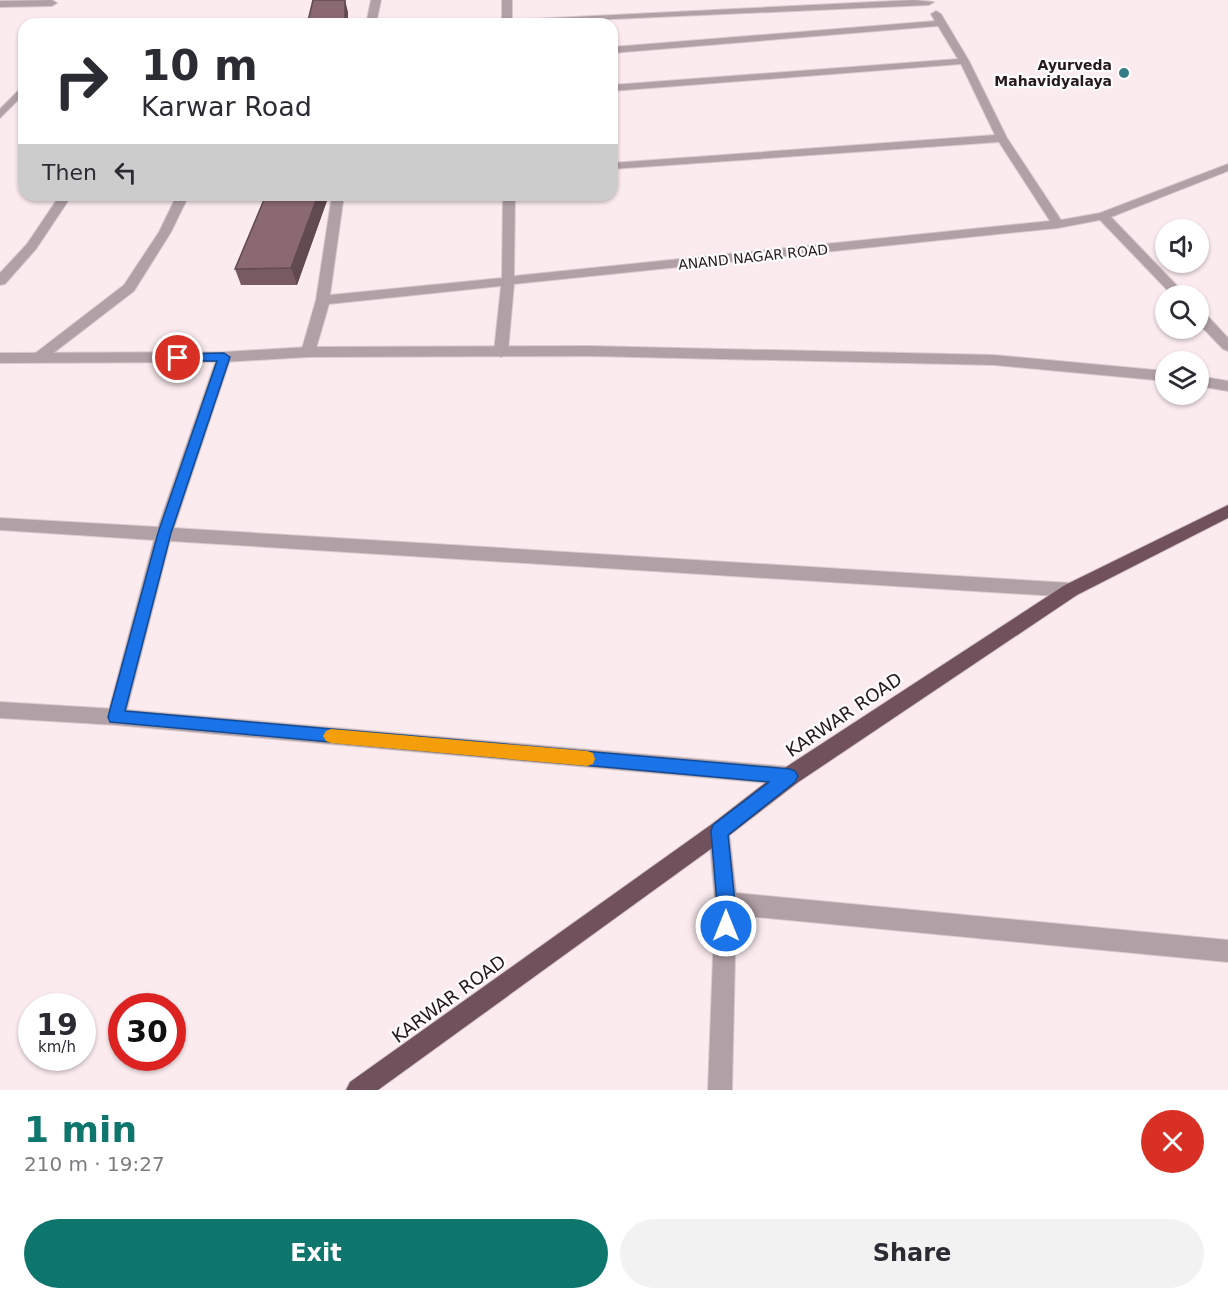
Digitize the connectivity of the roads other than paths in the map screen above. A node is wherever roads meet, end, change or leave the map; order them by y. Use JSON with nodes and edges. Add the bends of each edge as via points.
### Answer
{"nodes":[{"id":1,"x":376,"y":0,"type":"edge"},
{"id":2,"x":507,"y":0,"type":"edge"},
{"id":3,"x":753,"y":0,"type":"edge"},
{"id":4,"x":928,"y":1,"type":"edge"},
{"id":5,"x":52,"y":3,"type":"dead end"},
{"id":6,"x":0,"y":4,"type":"edge"},
{"id":7,"x":758,"y":9,"type":"junction"},
{"id":8,"x":372,"y":18,"type":"edge"},
{"id":9,"x":507,"y":18,"type":"edge"},
{"id":10,"x":597,"y":18,"type":"edge"},
{"id":11,"x":941,"y":23,"type":"junction"},
{"id":12,"x":618,"y":50,"type":"edge"},
{"id":13,"x":964,"y":61,"type":"junction"},
{"id":14,"x":618,"y":88,"type":"edge"},
{"id":15,"x":18,"y":95,"type":"edge"},
{"id":16,"x":0,"y":115,"type":"edge"},
{"id":17,"x":1002,"y":138,"type":"junction"},
{"id":18,"x":618,"y":166,"type":"edge"},
{"id":19,"x":1228,"y":167,"type":"edge"},
{"id":20,"x":62,"y":201,"type":"edge"},
{"id":21,"x":180,"y":201,"type":"edge"},
{"id":22,"x":337,"y":201,"type":"edge"},
{"id":23,"x":509,"y":201,"type":"edge"},
{"id":24,"x":1103,"y":216,"type":"junction"},
{"id":25,"x":1058,"y":224,"type":"junction"},
{"id":26,"x":0,"y":281,"type":"edge"},
{"id":27,"x":508,"y":282,"type":"junction"},
{"id":28,"x":1169,"y":285,"type":"edge"},
{"id":29,"x":323,"y":300,"type":"junction"},
{"id":30,"x":1209,"y":326,"type":"edge"},
{"id":31,"x":1228,"y":346,"type":"edge"},
{"id":32,"x":308,"y":352,"type":"junction"},
{"id":33,"x":501,"y":352,"type":"junction"},
{"id":34,"x":224,"y":357,"type":"junction"},
{"id":35,"x":0,"y":358,"type":"edge"},
{"id":36,"x":38,"y":358,"type":"junction"},
{"id":37,"x":1155,"y":375,"type":"edge"},
{"id":38,"x":1209,"y":383,"type":"edge"},
{"id":39,"x":1228,"y":386,"type":"edge"},
{"id":40,"x":1228,"y":511,"type":"edge"},
{"id":41,"x":0,"y":524,"type":"edge"},
{"id":42,"x":165,"y":533,"type":"junction"},
{"id":43,"x":1071,"y":590,"type":"junction"},
{"id":44,"x":0,"y":710,"type":"edge"},
{"id":45,"x":116,"y":717,"type":"junction"},
{"id":46,"x":790,"y":776,"type":"junction"},
{"id":47,"x":719,"y":831,"type":"junction"},
{"id":48,"x":726,"y":903,"type":"junction"},
{"id":49,"x":1228,"y":951,"type":"edge"},
{"id":50,"x":358,"y":1090,"type":"edge"},
{"id":51,"x":720,"y":1090,"type":"edge"}],
"edges":[{"from":1,"to":8,"type":"street"},
{"from":2,"to":9,"type":"street"},
{"from":3,"to":7,"type":"street"},
{"from":4,"to":7,"type":"street"},
{"from":4,"to":11,"type":"street"},
{"from":5,"to":6,"type":"street"},
{"from":7,"to":10,"type":"street"},
{"from":11,"to":12,"type":"street"},
{"from":11,"to":13,"type":"street"},
{"from":13,"to":14,"type":"street"},
{"from":13,"to":17,"type":"street"},
{"from":15,"to":16,"type":"street"},
{"from":17,"to":18,"type":"street"},
{"from":17,"to":25,"type":"street"},
{"from":19,"to":24,"type":"street","name":"ANAND NAGAR ROAD"},
{"from":20,"to":26,"type":"street","via":[[32,246]]},
{"from":21,"to":36,"type":"street","via":[[129,288]]},
{"from":22,"to":29,"type":"street"},
{"from":23,"to":27,"type":"street"},
{"from":24,"to":25,"type":"street","name":"ANAND NAGAR ROAD"},
{"from":24,"to":28,"type":"street"},
{"from":25,"to":27,"type":"street","name":"ANAND NAGAR ROAD"},
{"from":27,"to":29,"type":"street","name":"ANAND NAGAR ROAD"},
{"from":27,"to":33,"type":"street"},
{"from":29,"to":32,"type":"street"},
{"from":30,"to":31,"type":"street"},
{"from":32,"to":33,"type":"street"},
{"from":32,"to":34,"type":"street"},
{"from":33,"to":37,"type":"street","via":[[994,360]]},
{"from":34,"to":36,"type":"street"},
{"from":34,"to":42,"type":"street"},
{"from":35,"to":36,"type":"street"},
{"from":38,"to":39,"type":"street"},
{"from":40,"to":43,"type":"highway","name":"KARWAR ROAD"},
{"from":41,"to":42,"type":"street"},
{"from":42,"to":43,"type":"street"},
{"from":42,"to":45,"type":"street"},
{"from":43,"to":46,"type":"highway","name":"KARWAR ROAD"},
{"from":44,"to":45,"type":"street"},
{"from":45,"to":46,"type":"street"},
{"from":46,"to":47,"type":"highway","name":"KARWAR ROAD"},
{"from":47,"to":48,"type":"street"},
{"from":47,"to":50,"type":"highway","name":"KARWAR ROAD"},
{"from":48,"to":49,"type":"street"},
{"from":48,"to":51,"type":"street"}]}
